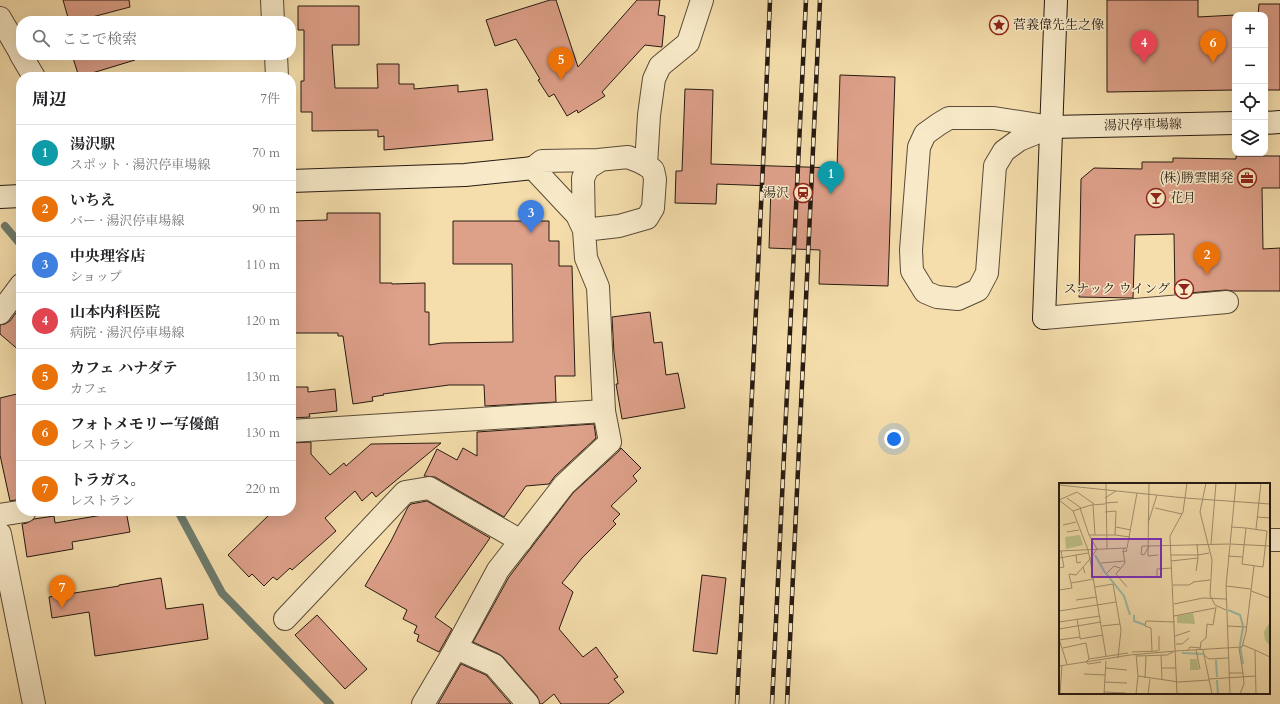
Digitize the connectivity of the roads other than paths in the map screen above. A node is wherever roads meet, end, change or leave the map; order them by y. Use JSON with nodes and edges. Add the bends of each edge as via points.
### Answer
{"nodes":[{"id":1,"x":272,"y":0,"type":"edge"},
{"id":2,"x":702,"y":0,"type":"edge"},
{"id":3,"x":1056,"y":0,"type":"edge"},
{"id":4,"x":273,"y":16,"type":"edge"},
{"id":5,"x":0,"y":18,"type":"edge"},
{"id":6,"x":16,"y":46,"type":"edge"},
{"id":7,"x":24,"y":60,"type":"edge"},
{"id":8,"x":276,"y":60,"type":"edge"},
{"id":9,"x":31,"y":72,"type":"edge"},
{"id":10,"x":277,"y":72,"type":"edge"},
{"id":11,"x":1280,"y":122,"type":"edge"},
{"id":12,"x":1232,"y":123,"type":"edge"},
{"id":13,"x":1268,"y":123,"type":"edge"},
{"id":14,"x":1051,"y":127,"type":"junction"},
{"id":15,"x":598,"y":160,"type":"junction"},
{"id":16,"x":646,"y":165,"type":"junction"},
{"id":17,"x":533,"y":168,"type":"junction"},
{"id":18,"x":296,"y":181,"type":"edge"},
{"id":19,"x":16,"y":196,"type":"edge"},
{"id":20,"x":0,"y":197,"type":"edge"},
{"id":21,"x":584,"y":230,"type":"junction"},
{"id":22,"x":16,"y":292,"type":"edge"},
{"id":23,"x":1227,"y":302,"type":"dead end"},
{"id":24,"x":0,"y":313,"type":"edge"},
{"id":25,"x":604,"y":411,"type":"junction"},
{"id":26,"x":296,"y":431,"type":"edge"},
{"id":27,"x":16,"y":512,"type":"edge"},
{"id":28,"x":0,"y":515,"type":"edge"},
{"id":29,"x":0,"y":534,"type":"edge"},
{"id":30,"x":520,"y":541,"type":"junction"},
{"id":31,"x":284,"y":619,"type":"dead end"},
{"id":32,"x":456,"y":648,"type":"junction"},
{"id":33,"x":34,"y":704,"type":"edge"},
{"id":34,"x":423,"y":704,"type":"edge"},
{"id":35,"x":528,"y":704,"type":"edge"}],
"edges":[{"from":1,"to":4,"type":"street"},
{"from":2,"to":16,"type":"street","via":[[688,43],[660,66],[654,79]]},
{"from":3,"to":14,"type":"street"},
{"from":5,"to":6,"type":"street"},
{"from":7,"to":9,"type":"street"},
{"from":8,"to":10,"type":"street"},
{"from":11,"to":13,"type":"street"},
{"from":12,"to":14,"type":"street","name":"湯沢停車場線"},
{"from":14,"to":14,"type":"street","via":[[1020,140],[1004,151],[995,166],[987,273],[978,290],[958,298],[937,297],[925,292],[912,270],[911,250],[918,147],[925,134],[949,118],[994,118]]},
{"from":14,"to":23,"type":"street","via":[[1044,318]]},
{"from":15,"to":16,"type":"street","via":[[628,157]]},
{"from":15,"to":17,"type":"street","via":[[542,161]]},
{"from":15,"to":21,"type":"street","via":[[588,168],[583,178]]},
{"from":16,"to":21,"type":"street","via":[[653,170],[655,179],[653,208],[647,218],[619,226]]},
{"from":17,"to":18,"type":"street","via":[[465,175]]},
{"from":17,"to":21,"type":"street","via":[[577,214]]},
{"from":19,"to":20,"type":"street"},
{"from":21,"to":25,"type":"street","via":[[586,258],[598,287]]},
{"from":22,"to":24,"type":"street"},
{"from":25,"to":26,"type":"street"},
{"from":25,"to":30,"type":"street","via":[[610,442],[564,485]]},
{"from":27,"to":28,"type":"street"},
{"from":29,"to":33,"type":"street"},
{"from":30,"to":31,"type":"street","via":[[429,488],[405,492]]},
{"from":30,"to":32,"type":"street","via":[[498,570]]},
{"from":32,"to":34,"type":"street"},
{"from":32,"to":35,"type":"street","via":[[494,666]]}]}
